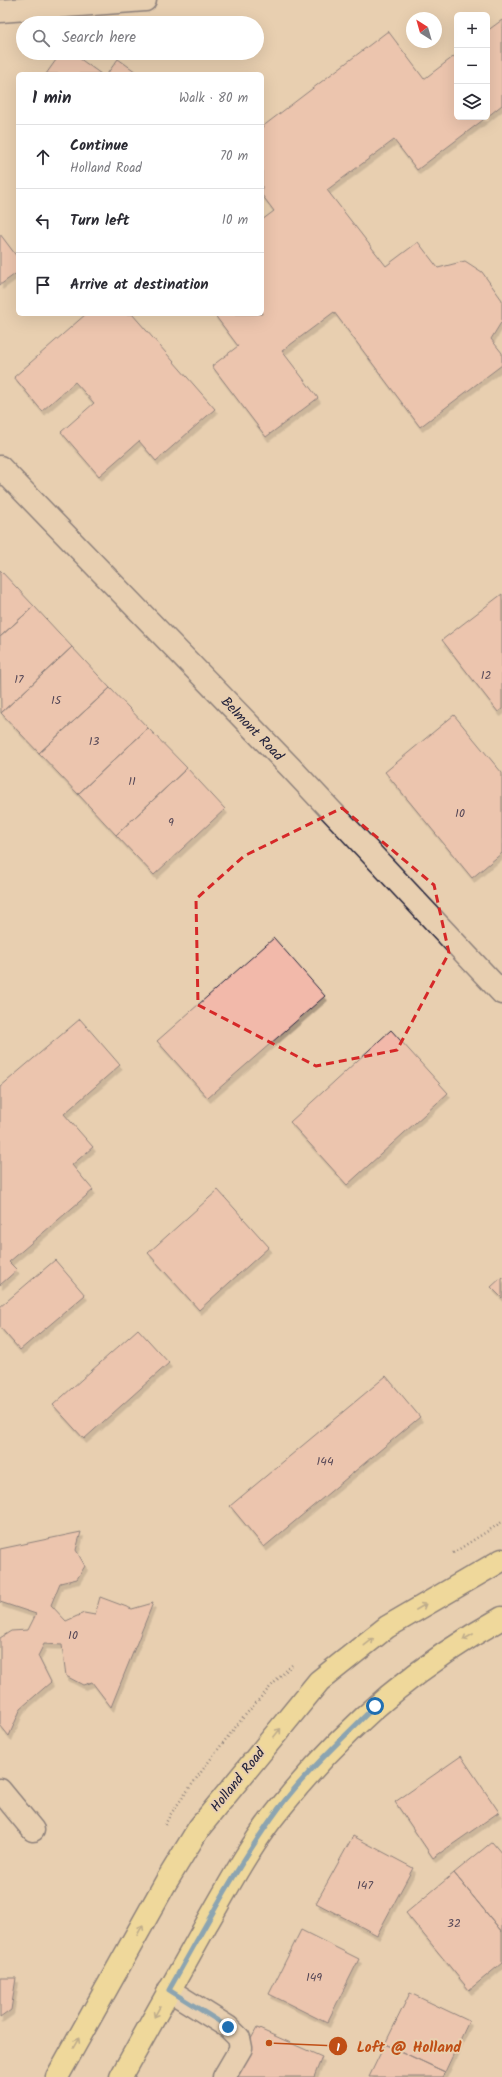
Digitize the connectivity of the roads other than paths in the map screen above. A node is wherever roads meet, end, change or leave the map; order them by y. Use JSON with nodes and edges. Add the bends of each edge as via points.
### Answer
{"nodes":[{"id":1,"x":146,"y":0,"type":"edge"},
{"id":2,"x":0,"y":11,"type":"edge"},
{"id":3,"x":0,"y":467,"type":"edge"},
{"id":4,"x":502,"y":993,"type":"edge"},
{"id":5,"x":502,"y":1560,"type":"edge"},
{"id":6,"x":502,"y":1618,"type":"edge"},
{"id":7,"x":0,"y":1790,"type":"edge"},
{"id":8,"x":33,"y":1830,"type":"dead end"},
{"id":9,"x":169,"y":1990,"type":"junction"},
{"id":10,"x":57,"y":2077,"type":"edge"},
{"id":11,"x":121,"y":2077,"type":"edge"},
{"id":12,"x":224,"y":2077,"type":"edge"}],
"edges":[{"from":1,"to":2,"type":"street"},
{"from":3,"to":4,"type":"street","name":"Belmont Road","via":[[292,769]]},
{"from":10,"to":5,"type":"main road","name":"Holland Road","one_way":true,"via":[[199,1828],[319,1681],[387,1627]]},
{"from":6,"to":9,"type":"main road","one_way":true,"via":[[418,1671],[375,1706],[332,1748],[280,1807],[240,1865]]},
{"from":7,"to":8,"type":"street"},
{"from":9,"to":11,"type":"main road","one_way":true},
{"from":9,"to":12,"type":"street","via":[[228,2027],[239,2038],[241,2048]]}]}
